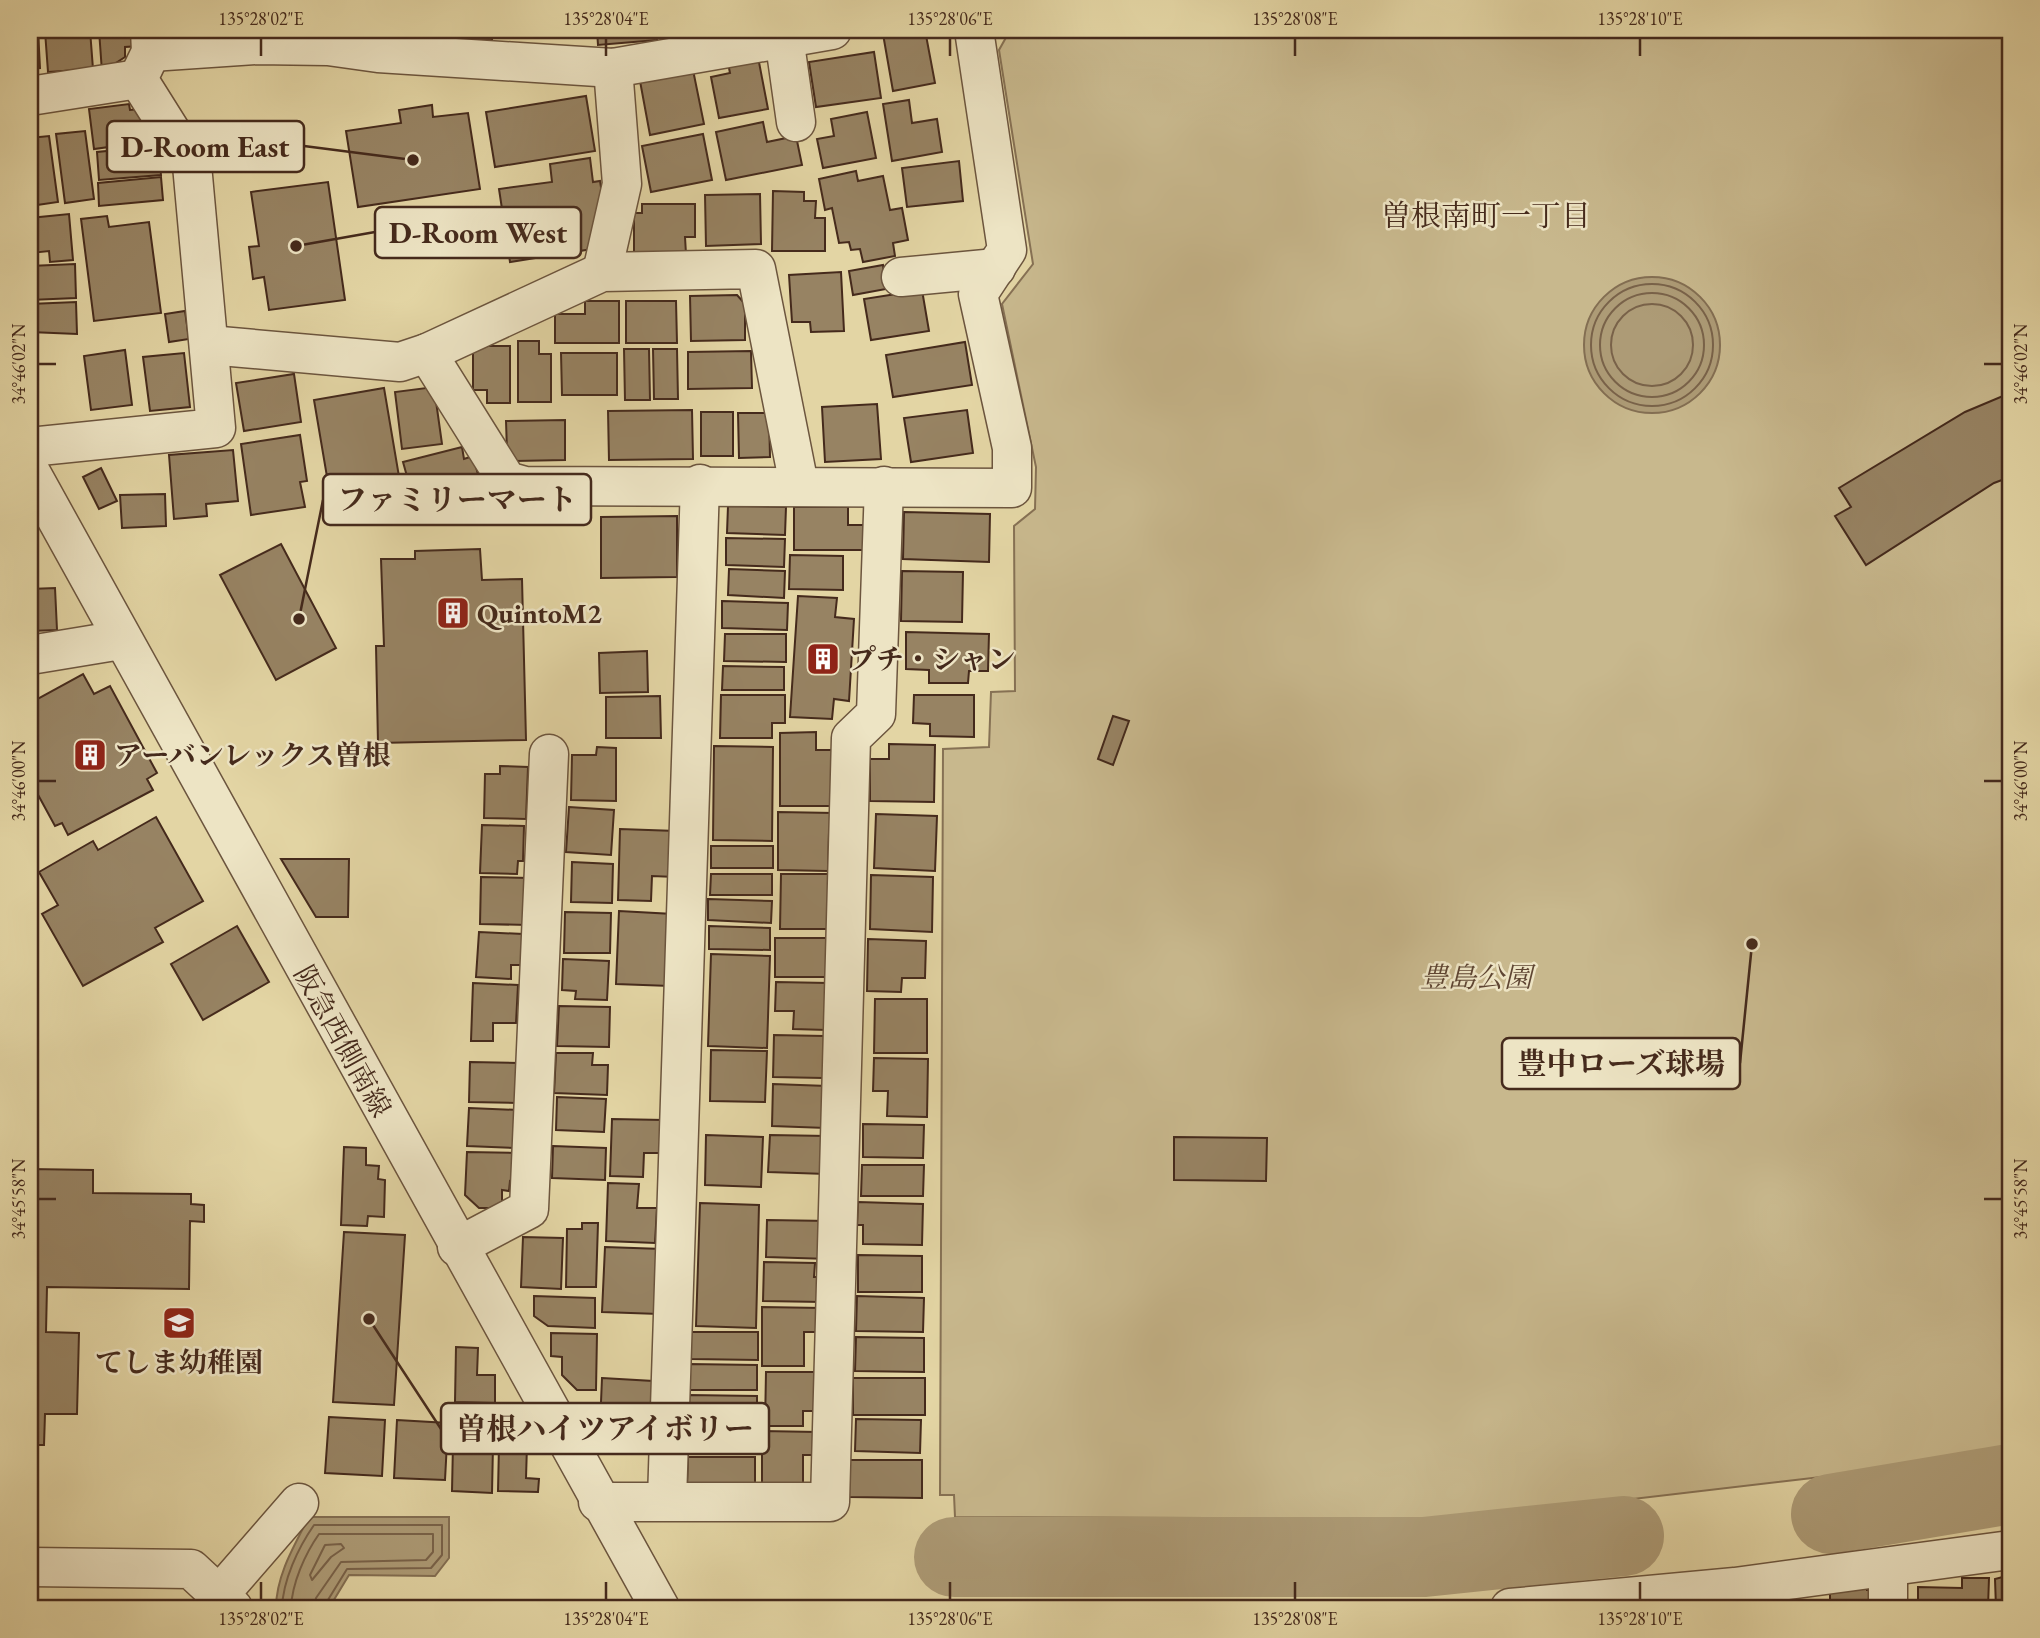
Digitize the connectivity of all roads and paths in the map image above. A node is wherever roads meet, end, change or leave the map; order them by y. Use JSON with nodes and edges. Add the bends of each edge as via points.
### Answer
{"nodes":[{"id":1,"x":832,"y":30,"type":"edge"},
{"id":2,"x":974,"y":30,"type":"edge"},
{"id":3,"x":784,"y":37,"type":"junction"},
{"id":4,"x":329,"y":38,"type":"edge"},
{"id":5,"x":146,"y":54,"type":"edge"},
{"id":6,"x":613,"y":68,"type":"junction"},
{"id":7,"x":30,"y":96,"type":"edge"},
{"id":8,"x":796,"y":122,"type":"dead end"},
{"id":9,"x":996,"y":268,"type":"junction"},
{"id":10,"x":602,"y":272,"type":"junction"},
{"id":11,"x":901,"y":276,"type":"dead end"},
{"id":12,"x":209,"y":345,"type":"junction"},
{"id":13,"x":427,"y":353,"type":"junction"},
{"id":14,"x":30,"y":447,"type":"edge"},
{"id":15,"x":30,"y":471,"type":"edge"},
{"id":16,"x":700,"y":484,"type":"junction"},
{"id":17,"x":799,"y":485,"type":"junction"},
{"id":18,"x":884,"y":486,"type":"junction"},
{"id":19,"x":121,"y":640,"type":"junction"},
{"id":20,"x":30,"y":655,"type":"edge"},
{"id":21,"x":549,"y":754,"type":"dead end"},
{"id":22,"x":457,"y":1247,"type":"junction"},
{"id":23,"x":667,"y":1500,"type":"junction"},
{"id":24,"x":598,"y":1502,"type":"junction"},
{"id":25,"x":299,"y":1503,"type":"dead end"},
{"id":26,"x":2010,"y":1550,"type":"edge"},
{"id":27,"x":30,"y":1567,"type":"edge"},
{"id":28,"x":1888,"y":1567,"type":"junction"},
{"id":29,"x":1661,"y":1601,"type":"edge"},
{"id":30,"x":226,"y":1602,"type":"edge"},
{"id":31,"x":660,"y":1608,"type":"edge"},
{"id":32,"x":1513,"y":1608,"type":"edge"},
{"id":33,"x":1888,"y":1608,"type":"edge"}],
"edges":[{"from":1,"to":3,"type":"street"},
{"from":2,"to":9,"type":"street","via":[[1007,250]]},
{"from":3,"to":6,"type":"street"},
{"from":3,"to":8,"type":"street"},
{"from":4,"to":5,"type":"street"},
{"from":4,"to":6,"type":"street","via":[[378,53]]},
{"from":5,"to":7,"type":"street"},
{"from":5,"to":12,"type":"street","via":[[192,164]]},
{"from":6,"to":10,"type":"street","via":[[622,184]]},
{"from":9,"to":11,"type":"street"},
{"from":9,"to":18,"type":"street","via":[[978,294],[1012,448],[1012,488]]},
{"from":10,"to":13,"type":"street"},
{"from":10,"to":17,"type":"street","via":[[756,269]]},
{"from":12,"to":13,"type":"street","via":[[400,362]]},
{"from":12,"to":14,"type":"street","via":[[216,428]]},
{"from":13,"to":16,"type":"street","via":[[506,481],[525,486]]},
{"from":15,"to":19,"type":"street","name":"阪急西側南線"},
{"from":16,"to":17,"type":"street"},
{"from":16,"to":23,"type":"street"},
{"from":17,"to":18,"type":"street"},
{"from":18,"to":23,"type":"street","via":[[876,713],[851,738],[830,1502]]},
{"from":19,"to":20,"type":"street"},
{"from":19,"to":22,"type":"street","name":"阪急西側南線"},
{"from":21,"to":22,"type":"street","via":[[529,1209]]},
{"from":22,"to":24,"type":"street","name":"阪急西側南線"},
{"from":23,"to":24,"type":"street"},
{"from":24,"to":31,"type":"street","name":"阪急西側南線"},
{"from":25,"to":30,"type":"street"},
{"from":26,"to":28,"type":"street"},
{"from":27,"to":30,"type":"street","via":[[191,1569]]},
{"from":28,"to":29,"type":"street"},
{"from":28,"to":33,"type":"street"},
{"from":29,"to":32,"type":"street"}]}
